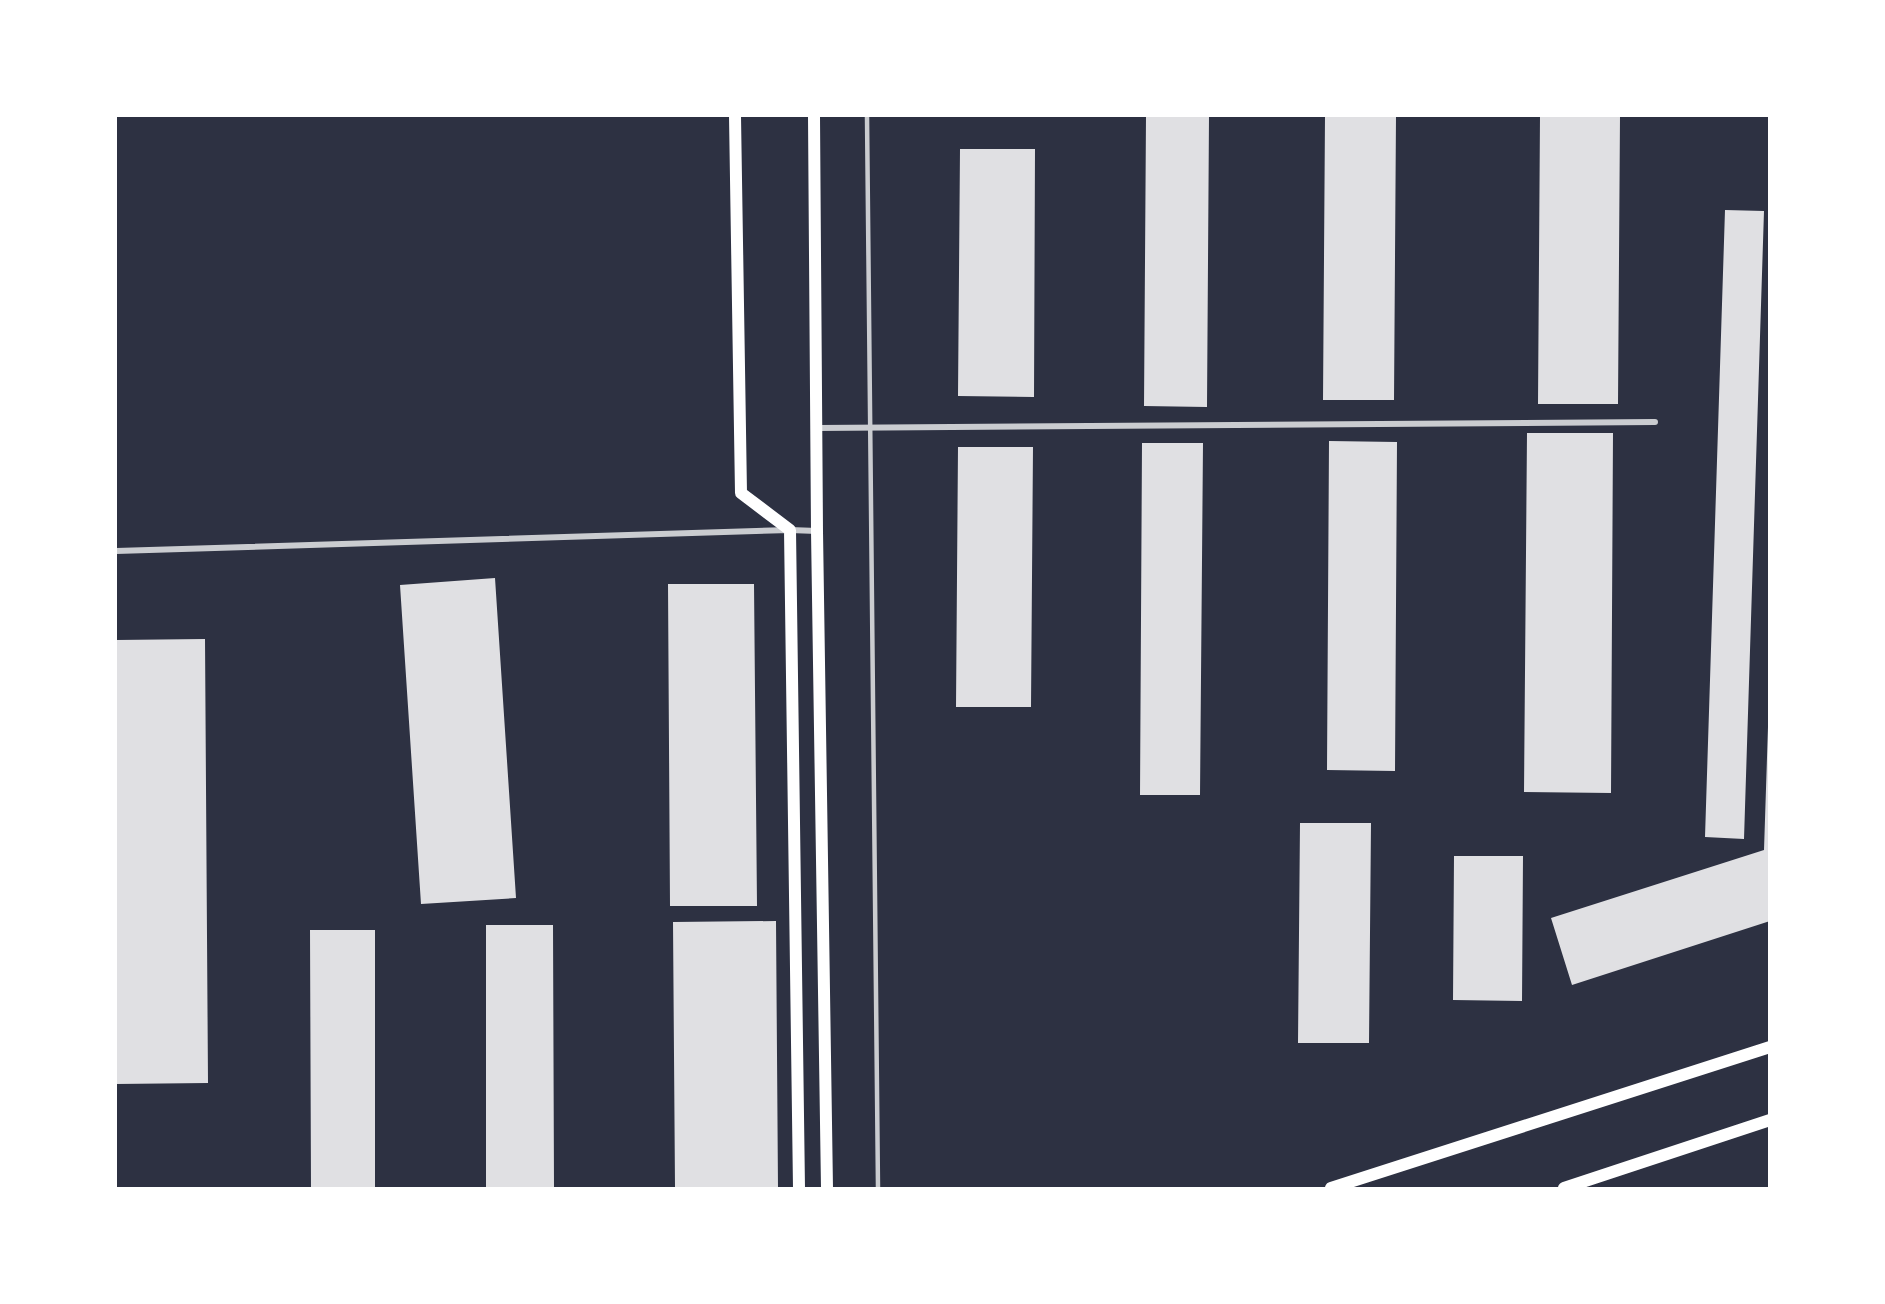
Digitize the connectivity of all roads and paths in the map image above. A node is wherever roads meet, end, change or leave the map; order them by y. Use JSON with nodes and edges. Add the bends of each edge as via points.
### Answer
{"nodes":[{"id":1,"x":735,"y":116,"type":"edge"},
{"id":2,"x":814,"y":116,"type":"edge"},
{"id":3,"x":867,"y":116,"type":"edge"},
{"id":4,"x":1655,"y":423,"type":"dead end"},
{"id":5,"x":818,"y":428,"type":"junction"},
{"id":6,"x":870,"y":428,"type":"junction"},
{"id":7,"x":790,"y":530,"type":"junction"},
{"id":8,"x":818,"y":531,"type":"junction"},
{"id":9,"x":116,"y":551,"type":"edge"},
{"id":10,"x":1770,"y":1047,"type":"edge"},
{"id":11,"x":1770,"y":1120,"type":"edge"},
{"id":12,"x":799,"y":1188,"type":"edge"},
{"id":13,"x":827,"y":1188,"type":"edge"},
{"id":14,"x":878,"y":1188,"type":"edge"},
{"id":15,"x":1331,"y":1188,"type":"edge"},
{"id":16,"x":1564,"y":1188,"type":"edge"}],
"edges":[{"from":1,"to":7,"type":"main road","via":[[741,493]]},
{"from":2,"to":5,"type":"main road"},
{"from":3,"to":6,"type":"lane"},
{"from":4,"to":6,"type":"street"},
{"from":5,"to":6,"type":"street"},
{"from":5,"to":8,"type":"main road"},
{"from":6,"to":14,"type":"lane"},
{"from":7,"to":8,"type":"street"},
{"from":7,"to":9,"type":"street"},
{"from":7,"to":12,"type":"main road"},
{"from":8,"to":13,"type":"main road"},
{"from":10,"to":15,"type":"main road"},
{"from":11,"to":16,"type":"main road"}]}
